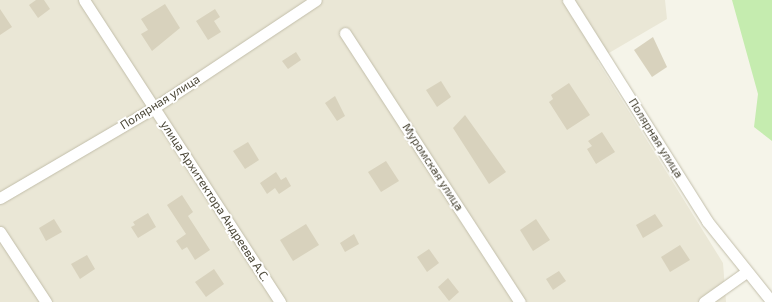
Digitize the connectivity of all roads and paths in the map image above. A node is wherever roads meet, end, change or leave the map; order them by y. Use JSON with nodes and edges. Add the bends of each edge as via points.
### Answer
{"nodes":[{"id":1,"x":84,"y":0,"type":"edge"},
{"id":2,"x":316,"y":0,"type":"edge"},
{"id":3,"x":568,"y":0,"type":"edge"},
{"id":4,"x":345,"y":33,"type":"dead end"},
{"id":5,"x":155,"y":107,"type":"junction"},
{"id":6,"x":0,"y":198,"type":"edge"},
{"id":7,"x":0,"y":232,"type":"edge"},
{"id":8,"x":745,"y":273,"type":"junction"},
{"id":9,"x":46,"y":302,"type":"edge"},
{"id":10,"x":280,"y":302,"type":"edge"},
{"id":11,"x":520,"y":302,"type":"edge"},
{"id":12,"x":704,"y":302,"type":"edge"},
{"id":13,"x":772,"y":302,"type":"edge"}],
"edges":[{"from":1,"to":5,"type":"street","name":"улица Архитектора Андреева А.С."},
{"from":2,"to":5,"type":"street","name":"Полярная улица"},
{"from":3,"to":8,"type":"street","name":"Полярная улица","via":[[696,204]]},
{"from":4,"to":11,"type":"street","name":"Муромская улица"},
{"from":5,"to":6,"type":"street","name":"Полярная улица"},
{"from":5,"to":10,"type":"street","name":"улица Архитектора Андреева А.С."},
{"from":7,"to":9,"type":"street"},
{"from":8,"to":12,"type":"street"},
{"from":8,"to":13,"type":"street","name":"Полярная улица"}]}
